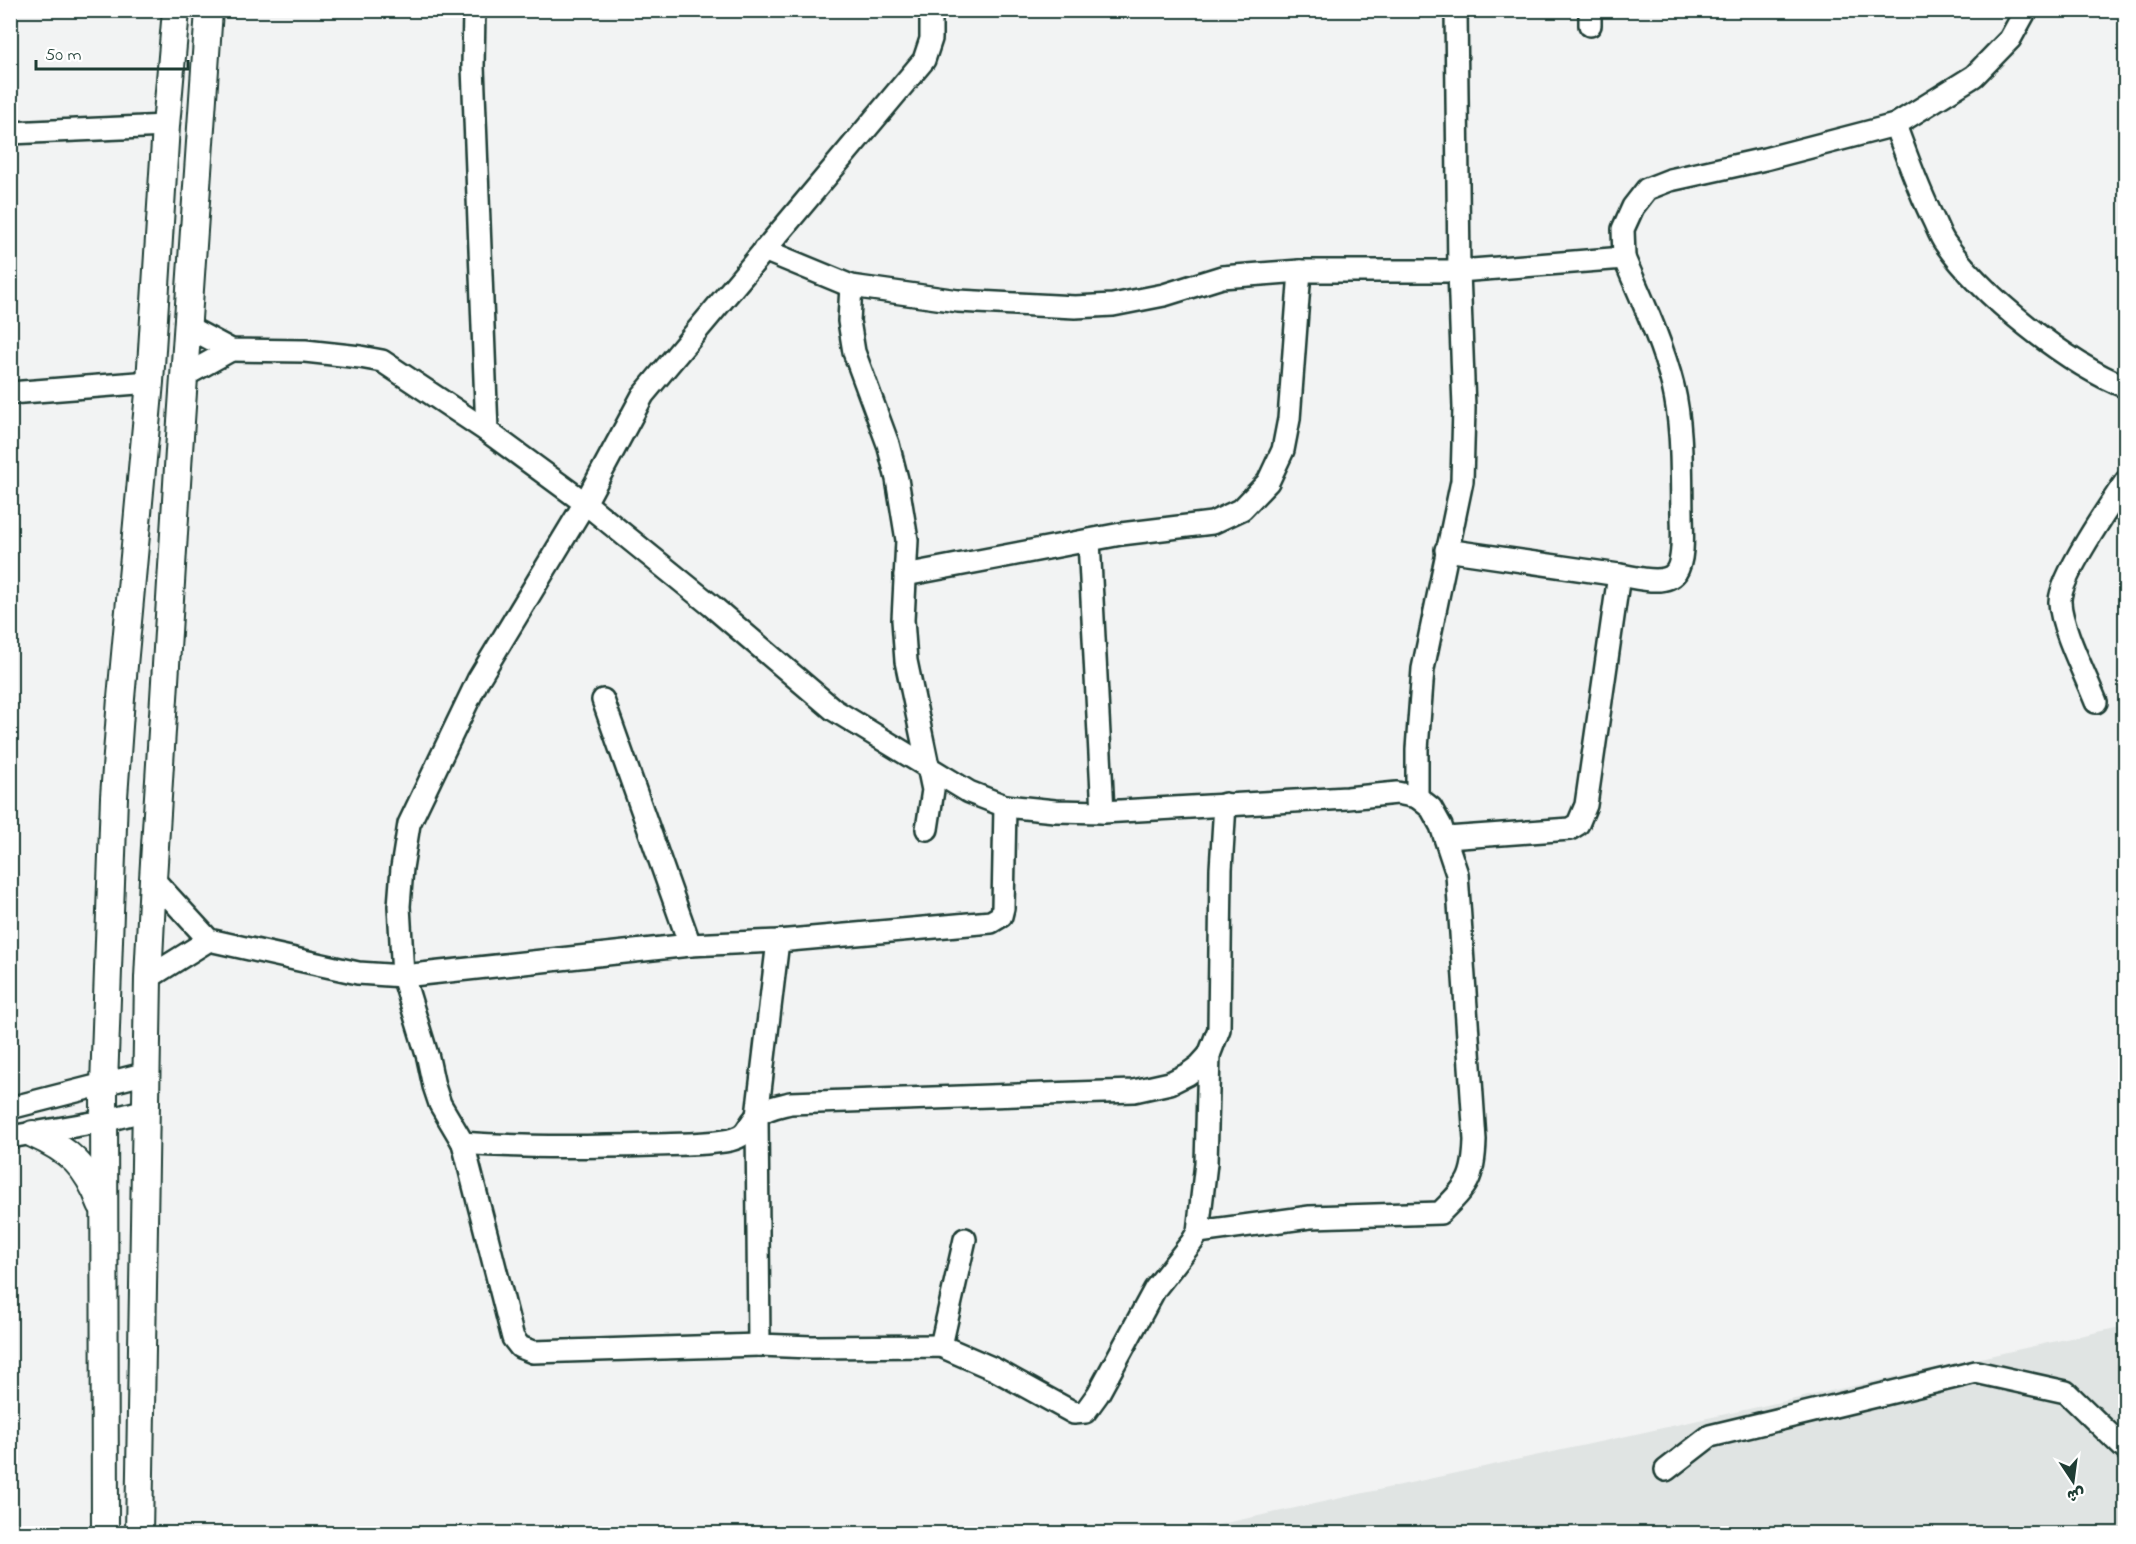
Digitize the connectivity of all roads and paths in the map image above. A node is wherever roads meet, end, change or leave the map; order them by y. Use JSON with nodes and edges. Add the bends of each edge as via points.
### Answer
{"nodes":[{"id":1,"x":176,"y":10,"type":"edge"},
{"id":2,"x":209,"y":10,"type":"edge"},
{"id":3,"x":474,"y":10,"type":"edge"},
{"id":4,"x":931,"y":10,"type":"edge"},
{"id":5,"x":1456,"y":10,"type":"edge"},
{"id":6,"x":2026,"y":10,"type":"edge"},
{"id":7,"x":1895,"y":125,"type":"junction"},
{"id":8,"x":166,"y":126,"type":"junction"},
{"id":9,"x":10,"y":133,"type":"edge"},
{"id":10,"x":765,"y":250,"type":"junction"},
{"id":11,"x":1624,"y":258,"type":"junction"},
{"id":12,"x":1459,"y":271,"type":"junction"},
{"id":13,"x":1300,"y":272,"type":"junction"},
{"id":14,"x":851,"y":286,"type":"junction"},
{"id":15,"x":189,"y":327,"type":"junction"},
{"id":16,"x":231,"y":350,"type":"junction"},
{"id":17,"x":186,"y":375,"type":"junction"},
{"id":18,"x":150,"y":382,"type":"junction"},
{"id":19,"x":2126,"y":387,"type":"edge"},
{"id":20,"x":10,"y":393,"type":"edge"},
{"id":21,"x":487,"y":431,"type":"junction"},
{"id":22,"x":143,"y":450,"type":"junction"},
{"id":23,"x":179,"y":451,"type":"junction"},
{"id":24,"x":2126,"y":481,"type":"edge"},
{"id":25,"x":585,"y":503,"type":"junction"},
{"id":26,"x":1089,"y":541,"type":"junction"},
{"id":27,"x":1446,"y":550,"type":"junction"},
{"id":28,"x":905,"y":575,"type":"junction"},
{"id":29,"x":1619,"y":575,"type":"junction"},
{"id":30,"x":603,"y":700,"type":"dead end"},
{"id":31,"x":2096,"y":702,"type":"dead end"},
{"id":32,"x":928,"y":768,"type":"junction"},
{"id":33,"x":1417,"y":797,"type":"junction"},
{"id":34,"x":1225,"y":804,"type":"junction"},
{"id":35,"x":1005,"y":806,"type":"junction"},
{"id":36,"x":1103,"y":812,"type":"junction"},
{"id":37,"x":927,"y":829,"type":"dead end"},
{"id":38,"x":1447,"y":838,"type":"junction"},
{"id":39,"x":153,"y":879,"type":"junction"},
{"id":40,"x":209,"y":940,"type":"junction"},
{"id":41,"x":778,"y":941,"type":"junction"},
{"id":42,"x":690,"y":945,"type":"junction"},
{"id":43,"x":403,"y":976,"type":"junction"},
{"id":44,"x":148,"y":978,"type":"junction"},
{"id":45,"x":1209,"y":1055,"type":"junction"},
{"id":46,"x":147,"y":1073,"type":"junction"},
{"id":47,"x":104,"y":1085,"type":"junction"},
{"id":48,"x":10,"y":1108,"type":"edge"},
{"id":49,"x":146,"y":1110,"type":"junction"},
{"id":50,"x":757,"y":1116,"type":"junction"},
{"id":51,"x":104,"y":1121,"type":"junction"},
{"id":52,"x":22,"y":1136,"type":"edge"},
{"id":53,"x":463,"y":1143,"type":"junction"},
{"id":54,"x":103,"y":1209,"type":"junction"},
{"id":55,"x":1198,"y":1232,"type":"junction"},
{"id":56,"x":965,"y":1239,"type":"dead end"},
{"id":57,"x":759,"y":1345,"type":"junction"},
{"id":58,"x":941,"y":1346,"type":"junction"},
{"id":59,"x":2126,"y":1450,"type":"edge"},
{"id":60,"x":1666,"y":1470,"type":"dead end"},
{"id":61,"x":105,"y":1533,"type":"edge"},
{"id":62,"x":139,"y":1533,"type":"edge"}],
"edges":[{"from":1,"to":8,"type":"main road"},
{"from":2,"to":15,"type":"main road"},
{"from":3,"to":21,"type":"street"},
{"from":4,"to":10,"type":"street","via":[[931,39],[924,60]]},
{"from":5,"to":12,"type":"street"},
{"from":6,"to":7,"type":"street","via":[[2010,39],[1974,76]]},
{"from":7,"to":11,"type":"street","via":[[1647,189],[1623,229]]},
{"from":7,"to":19,"type":"street","via":[[1944,242],[1975,280],[2066,354],[2105,379]]},
{"from":8,"to":9,"type":"street"},
{"from":8,"to":18,"type":"main road"},
{"from":10,"to":14,"type":"street"},
{"from":10,"to":25,"type":"street","via":[[643,395]]},
{"from":11,"to":12,"type":"street"},
{"from":11,"to":29,"type":"street","via":[[1673,387],[1681,436],[1682,553],[1677,571],[1670,577],[1661,580]]},
{"from":12,"to":13,"type":"street"},
{"from":12,"to":27,"type":"street","via":[[1464,408],[1462,481]]},
{"from":13,"to":14,"type":"street","via":[[1222,277],[1164,295],[1113,305],[1075,307],[958,301]]},
{"from":13,"to":26,"type":"street","via":[[1289,419],[1283,450],[1268,482],[1242,509],[1212,523]]},
{"from":14,"to":28,"type":"street","via":[[850,337],[897,479],[907,540]]},
{"from":15,"to":16,"type":"street"},
{"from":15,"to":17,"type":"main road"},
{"from":16,"to":17,"type":"street"},
{"from":16,"to":21,"type":"street","via":[[305,351],[382,362]]},
{"from":17,"to":23,"type":"main road"},
{"from":18,"to":20,"type":"street"},
{"from":18,"to":22,"type":"main road"},
{"from":21,"to":25,"type":"street"},
{"from":22,"to":23,"type":"main road"},
{"from":22,"to":47,"type":"main road","via":[[115,786]]},
{"from":23,"to":39,"type":"main road"},
{"from":24,"to":31,"type":"street","via":[[2092,532],[2063,586],[2060,601]]},
{"from":25,"to":32,"type":"street","via":[[834,710]]},
{"from":25,"to":43,"type":"street","via":[[478,680],[409,824],[399,906]]},
{"from":26,"to":28,"type":"street"},
{"from":26,"to":36,"type":"street"},
{"from":27,"to":29,"type":"street"},
{"from":27,"to":33,"type":"street","via":[[1423,669]]},
{"from":28,"to":32,"type":"street","via":[[906,661]]},
{"from":29,"to":38,"type":"street","via":[[1586,805],[1578,824],[1570,829]]},
{"from":30,"to":42,"type":"street"},
{"from":32,"to":35,"type":"street","via":[[969,792]]},
{"from":32,"to":37,"type":"street","via":[[933,790]]},
{"from":33,"to":34,"type":"street","via":[[1397,793]]},
{"from":33,"to":38,"type":"street","via":[[1431,808]]},
{"from":34,"to":36,"type":"street"},
{"from":34,"to":45,"type":"street","via":[[1219,1029]]},
{"from":35,"to":36,"type":"street"},
{"from":35,"to":41,"type":"street","via":[[1003,908],[997,920]]},
{"from":38,"to":55,"type":"street","via":[[1457,874],[1475,1140],[1471,1177],[1440,1213],[1310,1217]]},
{"from":39,"to":40,"type":"street"},
{"from":39,"to":44,"type":"main road"},
{"from":40,"to":43,"type":"street","via":[[358,973]]},
{"from":40,"to":44,"type":"street"},
{"from":41,"to":42,"type":"street"},
{"from":41,"to":50,"type":"street"},
{"from":42,"to":43,"type":"street"},
{"from":43,"to":53,"type":"street","via":[[440,1104]]},
{"from":44,"to":46,"type":"main road"},
{"from":45,"to":50,"type":"street","via":[[1188,1074],[1170,1083],[1134,1091],[790,1103]]},
{"from":45,"to":55,"type":"street","via":[[1206,1163]]},
{"from":46,"to":47,"type":"street"},
{"from":46,"to":49,"type":"main road"},
{"from":47,"to":48,"type":"street"},
{"from":47,"to":51,"type":"main road"},
{"from":49,"to":51,"type":"street"},
{"from":49,"to":62,"type":"main road"},
{"from":50,"to":53,"type":"street","via":[[745,1135],[714,1143]]},
{"from":50,"to":57,"type":"street"},
{"from":51,"to":52,"type":"street"},
{"from":51,"to":54,"type":"main road"},
{"from":52,"to":54,"type":"main road","via":[[58,1145],[79,1162],[94,1184]]},
{"from":53,"to":57,"type":"street","via":[[513,1338],[520,1347],[533,1352]]},
{"from":54,"to":61,"type":"main road"},
{"from":55,"to":58,"type":"street","via":[[1155,1289],[1085,1412],[1074,1413]]},
{"from":56,"to":58,"type":"street"},
{"from":57,"to":58,"type":"street"},
{"from":59,"to":60,"type":"street","via":[[2066,1392],[1976,1372],[1710,1436]]}]}
